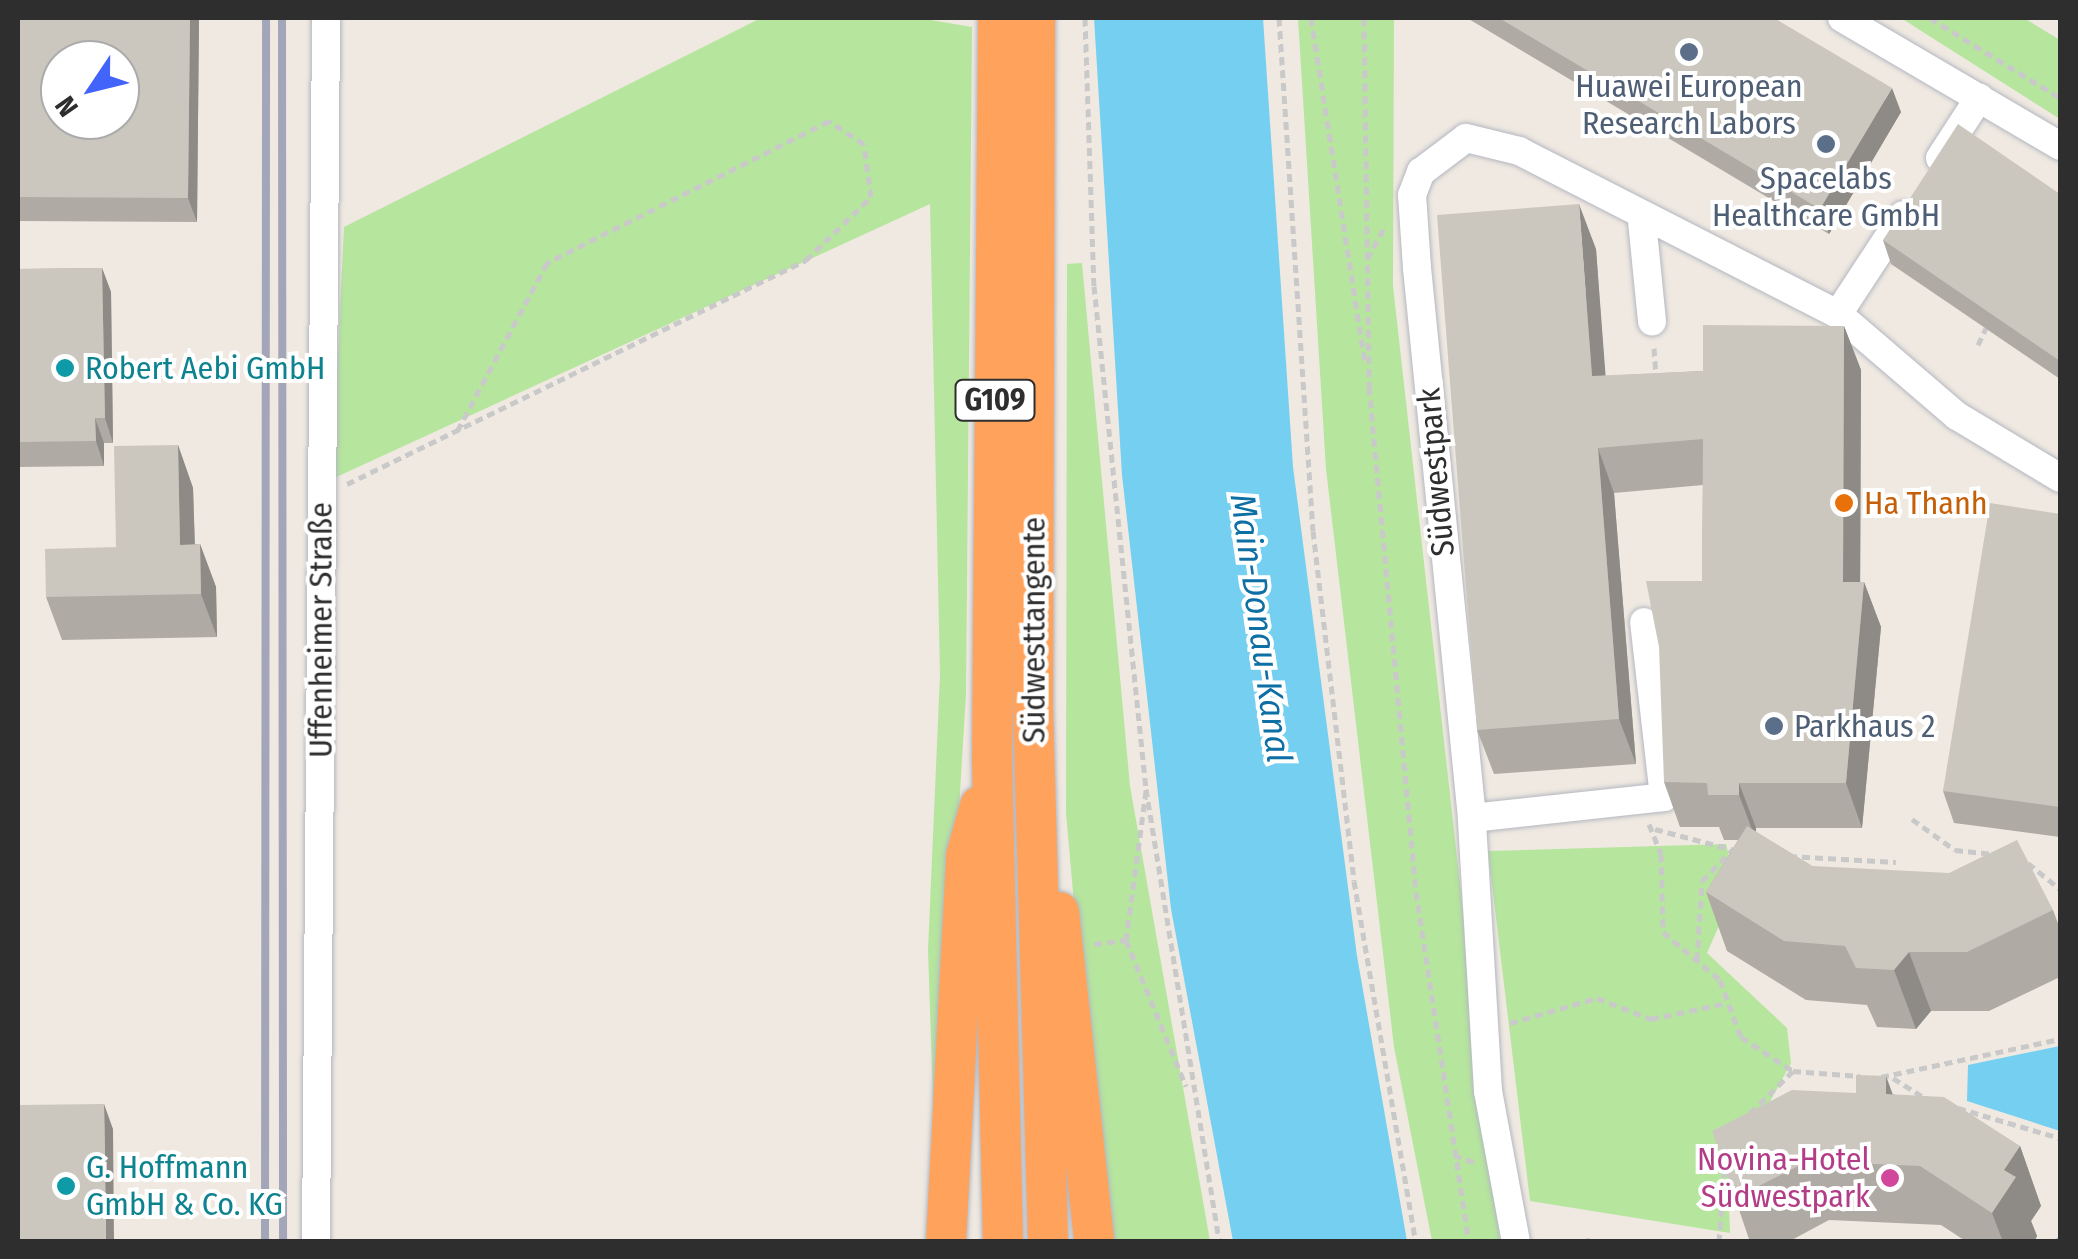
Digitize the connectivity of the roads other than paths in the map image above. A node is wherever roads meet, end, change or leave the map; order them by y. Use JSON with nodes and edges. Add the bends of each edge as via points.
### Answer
{"nodes":[{"id":1,"x":326,"y":18,"type":"edge"},
{"id":2,"x":998,"y":18,"type":"edge"},
{"id":3,"x":1035,"y":18,"type":"edge"},
{"id":4,"x":1842,"y":18,"type":"edge"},
{"id":5,"x":1979,"y":98,"type":"junction"},
{"id":6,"x":2060,"y":146,"type":"edge"},
{"id":7,"x":1642,"y":222,"type":"junction"},
{"id":8,"x":1838,"y":314,"type":"junction"},
{"id":9,"x":1652,"y":322,"type":"road end"},
{"id":10,"x":2060,"y":478,"type":"edge"},
{"id":11,"x":1644,"y":622,"type":"edge"},
{"id":12,"x":1033,"y":708,"type":"junction"},
{"id":13,"x":992,"y":758,"type":"junction"},
{"id":14,"x":1472,"y":818,"type":"junction"},
{"id":15,"x":316,"y":1242,"type":"edge"},
{"id":16,"x":946,"y":1242,"type":"edge"},
{"id":17,"x":1004,"y":1242,"type":"edge"},
{"id":18,"x":1048,"y":1242,"type":"edge"},
{"id":19,"x":1094,"y":1242,"type":"edge"},
{"id":20,"x":1516,"y":1242,"type":"edge"}],
"edges":[{"from":1,"to":15,"type":"street","name":"Uffenheimer Straße"},
{"from":2,"to":13,"type":"highway","name":"Südwesttangente","number":"G109"},
{"from":3,"to":12,"type":"highway","name":"Südwesttangente","number":"G109"},
{"from":4,"to":5,"type":"street"},
{"from":5,"to":6,"type":"street"},
{"from":5,"to":8,"type":"street"},
{"from":7,"to":8,"type":"street","name":"Südwestpark"},
{"from":7,"to":9,"type":"street"},
{"from":7,"to":14,"type":"street","name":"Südwestpark","via":[[1488,140],[1445,148],[1412,195]]},
{"from":8,"to":10,"type":"street","name":"Südwestpark","via":[[1956,416]]},
{"from":11,"to":14,"type":"street","via":[[1669,798]]},
{"from":12,"to":18,"type":"highway","name":"Südwesttangente","number":"G109"},
{"from":12,"to":19,"type":"highway"},
{"from":13,"to":16,"type":"highway","via":[[966,856]]},
{"from":13,"to":17,"type":"highway","name":"Südwesttangente","number":"G109"},
{"from":14,"to":20,"type":"street","name":"Südwestpark","via":[[1485,1025]]}]}
